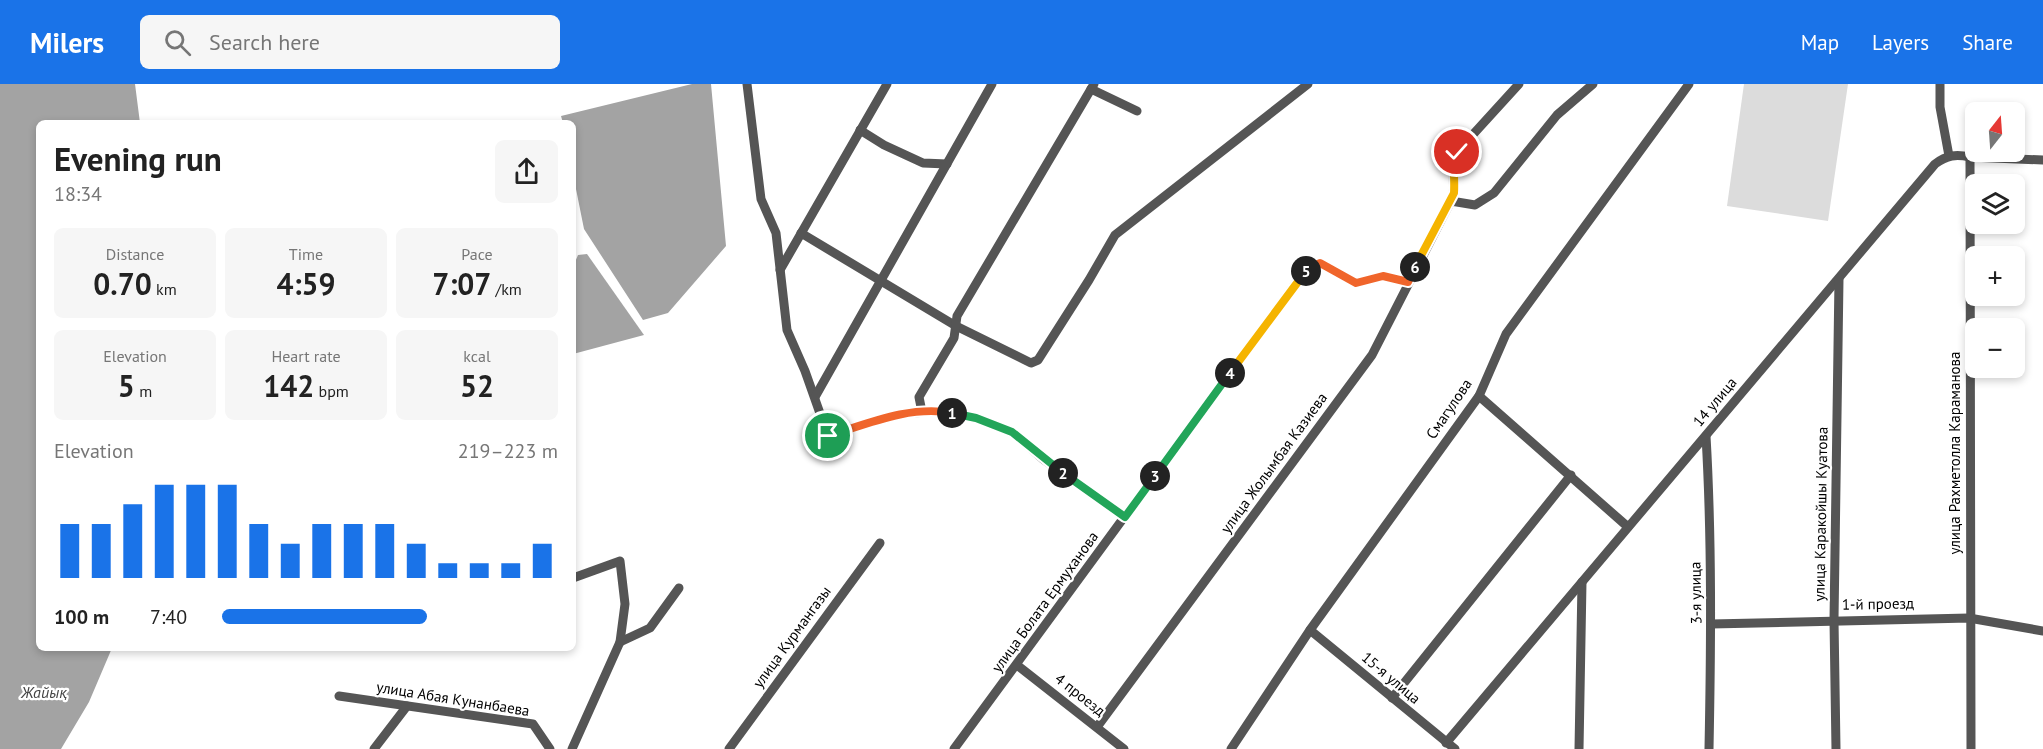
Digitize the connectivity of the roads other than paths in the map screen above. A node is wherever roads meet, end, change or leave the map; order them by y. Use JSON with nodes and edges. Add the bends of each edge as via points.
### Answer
{"nodes":[{"id":1,"x":747,"y":84,"type":"edge"},
{"id":2,"x":887,"y":84,"type":"edge"},
{"id":3,"x":992,"y":84,"type":"edge"},
{"id":4,"x":1308,"y":84,"type":"edge"},
{"id":5,"x":1519,"y":84,"type":"edge"},
{"id":6,"x":1593,"y":84,"type":"edge"},
{"id":7,"x":1689,"y":84,"type":"edge"},
{"id":8,"x":1940,"y":84,"type":"edge"},
{"id":9,"x":1092,"y":86,"type":"edge"},
{"id":10,"x":1137,"y":111,"type":"dead end"},
{"id":11,"x":860,"y":130,"type":"junction"},
{"id":12,"x":1949,"y":156,"type":"junction"},
{"id":13,"x":1965,"y":157,"type":"edge"},
{"id":14,"x":2025,"y":160,"type":"edge"},
{"id":15,"x":2043,"y":160,"type":"edge"},
{"id":16,"x":1970,"y":162,"type":"edge"},
{"id":17,"x":947,"y":164,"type":"junction"},
{"id":18,"x":1451,"y":201,"type":"junction"},
{"id":19,"x":801,"y":233,"type":"junction"},
{"id":20,"x":780,"y":270,"type":"junction"},
{"id":21,"x":1839,"y":279,"type":"junction"},
{"id":22,"x":881,"y":281,"type":"junction"},
{"id":23,"x":1408,"y":282,"type":"junction"},
{"id":24,"x":956,"y":326,"type":"junction"},
{"id":25,"x":1479,"y":396,"type":"junction"},
{"id":26,"x":815,"y":397,"type":"junction"},
{"id":27,"x":922,"y":412,"type":"junction"},
{"id":28,"x":1706,"y":436,"type":"junction"},
{"id":29,"x":1571,"y":475,"type":"junction"},
{"id":30,"x":1125,"y":517,"type":"junction"},
{"id":31,"x":1628,"y":527,"type":"junction"},
{"id":32,"x":879,"y":543,"type":"dead end"},
{"id":33,"x":576,"y":577,"type":"edge"},
{"id":34,"x":1582,"y":582,"type":"junction"},
{"id":35,"x":679,"y":588,"type":"dead end"},
{"id":36,"x":1970,"y":618,"type":"junction"},
{"id":37,"x":1834,"y":620,"type":"junction"},
{"id":38,"x":1712,"y":624,"type":"junction"},
{"id":39,"x":1310,"y":630,"type":"junction"},
{"id":40,"x":2043,"y":632,"type":"edge"},
{"id":41,"x":620,"y":642,"type":"junction"},
{"id":42,"x":1017,"y":665,"type":"junction"},
{"id":43,"x":339,"y":696,"type":"dead end"},
{"id":44,"x":1392,"y":698,"type":"junction"},
{"id":45,"x":407,"y":706,"type":"junction"},
{"id":46,"x":1097,"y":728,"type":"junction"},
{"id":47,"x":1446,"y":742,"type":"junction"},
{"id":48,"x":374,"y":749,"type":"edge"},
{"id":49,"x":550,"y":749,"type":"edge"},
{"id":50,"x":572,"y":749,"type":"edge"},
{"id":51,"x":729,"y":749,"type":"edge"},
{"id":52,"x":954,"y":749,"type":"edge"},
{"id":53,"x":1124,"y":749,"type":"edge"},
{"id":54,"x":1231,"y":749,"type":"edge"},
{"id":55,"x":1455,"y":749,"type":"edge"},
{"id":56,"x":1580,"y":749,"type":"edge"},
{"id":57,"x":1709,"y":749,"type":"edge"},
{"id":58,"x":1836,"y":749,"type":"edge"},
{"id":59,"x":1971,"y":749,"type":"edge"}],
"edges":[{"from":1,"to":20,"type":"street","via":[[760,199],[776,233]]},
{"from":2,"to":11,"type":"street"},
{"from":3,"to":17,"type":"street"},
{"from":4,"to":24,"type":"street","via":[[1115,235],[1038,360],[1023,360]]},
{"from":5,"to":18,"type":"street","name":"улица Жолымбая Казиева","via":[[1457,152],[1452,165],[1455,180]]},
{"from":6,"to":18,"type":"street","via":[[1557,115],[1494,194],[1475,205]]},
{"from":7,"to":25,"type":"street","name":"Смагулова","via":[[1506,334]]},
{"from":8,"to":12,"type":"street"},
{"from":9,"to":10,"type":"street"},
{"from":9,"to":24,"type":"street","via":[[957,316]]},
{"from":11,"to":17,"type":"street","via":[[924,164]]},
{"from":11,"to":19,"type":"street"},
{"from":12,"to":13,"type":"street"},
{"from":12,"to":21,"type":"street","name":"14 улица","via":[[1935,164]]},
{"from":14,"to":15,"type":"street"},
{"from":16,"to":36,"type":"street","name":"улица Рахметолла Караманова"},
{"from":17,"to":22,"type":"street"},
{"from":18,"to":23,"type":"street","name":"улица Жолымбая Казиева"},
{"from":19,"to":20,"type":"street"},
{"from":19,"to":22,"type":"street"},
{"from":20,"to":26,"type":"street","via":[[787,330]]},
{"from":21,"to":28,"type":"street","name":"14 улица"},
{"from":21,"to":37,"type":"street","name":"улица Каракойшы Куатова"},
{"from":22,"to":24,"type":"street"},
{"from":22,"to":26,"type":"street"},
{"from":23,"to":30,"type":"street","name":"улица Болата Ермуханова","via":[[1383,276],[1356,283],[1320,263],[1304,272]]},
{"from":23,"to":46,"type":"street","name":"улица Жолымбая Казиева","via":[[1372,355]]},
{"from":24,"to":27,"type":"street","via":[[954,338],[919,397]]},
{"from":25,"to":29,"type":"street"},
{"from":25,"to":39,"type":"street","name":"Смагулова"},
{"from":26,"to":27,"type":"street","via":[[828,436],[899,414]]},
{"from":27,"to":30,"type":"street","via":[[941,411],[976,418],[1012,432]]},
{"from":28,"to":31,"type":"street","name":"14 улица"},
{"from":28,"to":38,"type":"street","name":"3-я улица"},
{"from":29,"to":31,"type":"street"},
{"from":29,"to":44,"type":"street"},
{"from":30,"to":42,"type":"street","name":"улица Болата Ермуханова"},
{"from":31,"to":34,"type":"street","name":"14 улица"},
{"from":32,"to":51,"type":"street","name":"улица Курмангазы"},
{"from":33,"to":41,"type":"street","via":[[620,561],[625,604]]},
{"from":34,"to":47,"type":"street","name":"14 улица"},
{"from":34,"to":56,"type":"street"},
{"from":35,"to":41,"type":"street","via":[[650,628]]},
{"from":36,"to":37,"type":"street","name":"1-й проезд"},
{"from":36,"to":40,"type":"street","name":"1-й проезд"},
{"from":36,"to":59,"type":"street","name":"улица Рахметолла Караманова"},
{"from":37,"to":38,"type":"street","name":"1-й проезд"},
{"from":37,"to":58,"type":"street","name":"улица Каракойшы Куатова"},
{"from":38,"to":57,"type":"street","name":"3-я улица"},
{"from":39,"to":44,"type":"street","name":"15-я улица"},
{"from":39,"to":54,"type":"street","name":"Смагулова"},
{"from":41,"to":50,"type":"street"},
{"from":42,"to":46,"type":"street","name":"4 проезд"},
{"from":42,"to":52,"type":"street","name":"улица Болата Ермуханова"},
{"from":43,"to":45,"type":"street","name":"улица Абая Кунанбаева"},
{"from":44,"to":47,"type":"street","name":"15-я улица"},
{"from":45,"to":48,"type":"street"},
{"from":45,"to":49,"type":"street","name":"улица Абая Кунанбаева","via":[[532,724]]},
{"from":46,"to":53,"type":"street","name":"4 проезд"},
{"from":47,"to":55,"type":"street","name":"15-я улица"}]}
